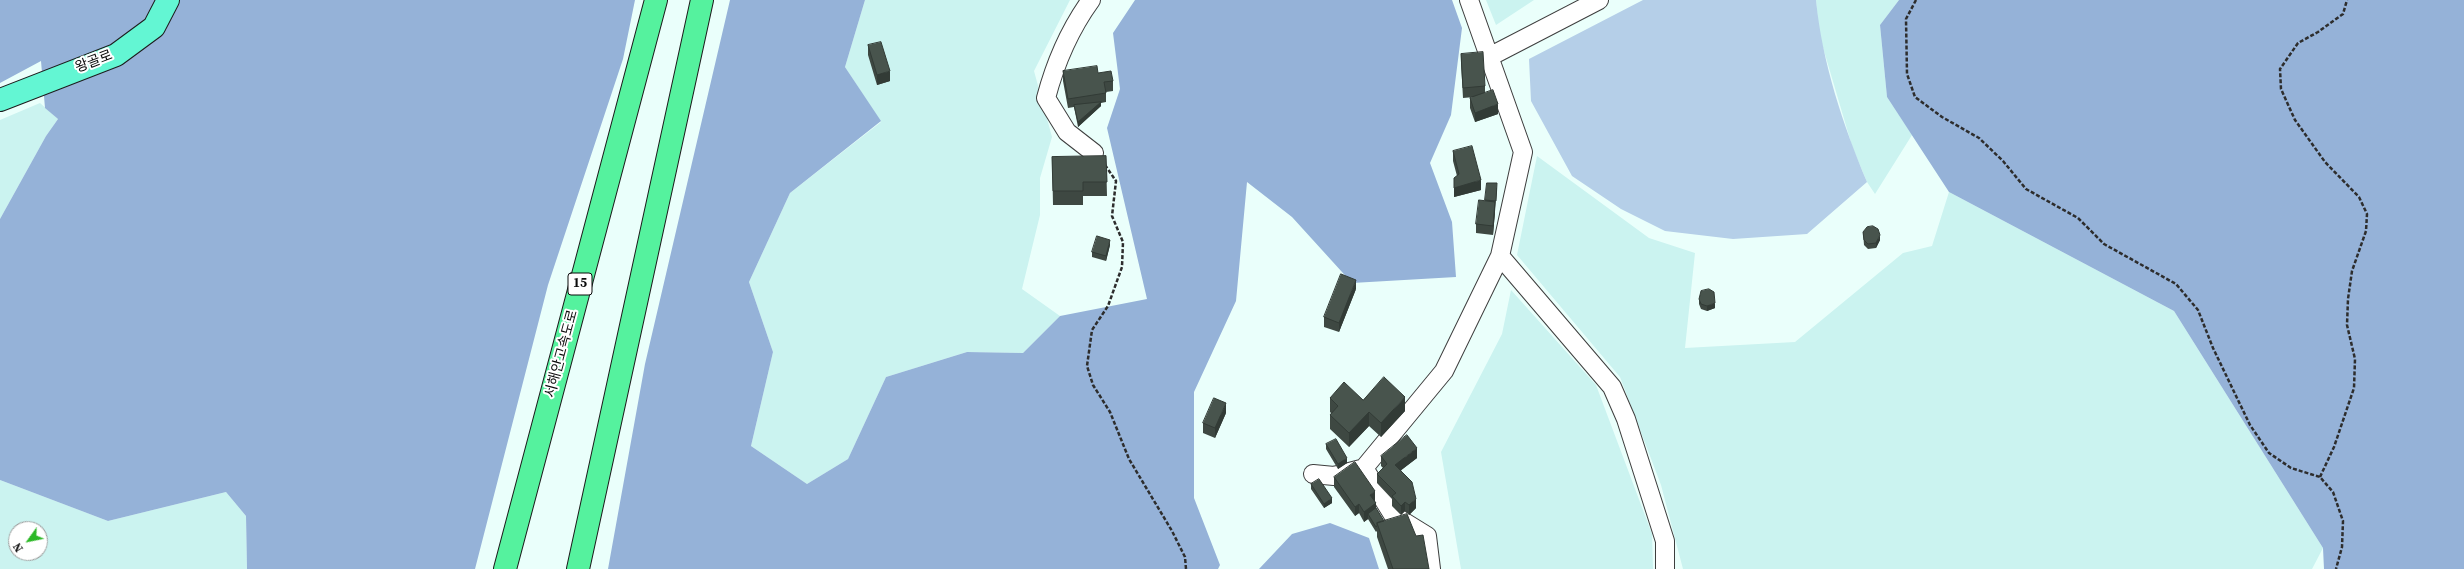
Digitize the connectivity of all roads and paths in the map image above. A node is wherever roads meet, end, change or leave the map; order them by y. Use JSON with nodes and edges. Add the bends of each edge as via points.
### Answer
{"nodes":[{"id":1,"x":168,"y":0,"type":"edge"},
{"id":2,"x":656,"y":0,"type":"edge"},
{"id":3,"x":702,"y":0,"type":"edge"},
{"id":4,"x":1091,"y":0,"type":"edge"},
{"id":5,"x":1469,"y":0,"type":"edge"},
{"id":6,"x":1599,"y":0,"type":"edge"},
{"id":7,"x":1916,"y":0,"type":"edge"},
{"id":8,"x":2347,"y":0,"type":"edge"},
{"id":9,"x":1489,"y":57,"type":"junction"},
{"id":10,"x":0,"y":100,"type":"edge"},
{"id":11,"x":1094,"y":153,"type":"joint"},
{"id":12,"x":1500,"y":256,"type":"junction"},
{"id":13,"x":1364,"y":468,"type":"junction"},
{"id":14,"x":1313,"y":474,"type":"dead end"},
{"id":15,"x":2320,"y":477,"type":"junction"},
{"id":16,"x":505,"y":569,"type":"edge"},
{"id":17,"x":578,"y":569,"type":"edge"},
{"id":18,"x":1186,"y":569,"type":"edge"},
{"id":19,"x":1432,"y":569,"type":"edge"},
{"id":20,"x":1666,"y":569,"type":"edge"},
{"id":21,"x":2336,"y":569,"type":"edge"}],
"edges":[{"from":1,"to":10,"type":"main road","name":"왕골로","via":[[154,27],[116,55]]},
{"from":2,"to":16,"type":"highway","name":"서해안고속도로","number":"15"},
{"from":3,"to":17,"type":"highway"},
{"from":4,"to":11,"type":"street","via":[[1053,73],[1046,98],[1067,132]]},
{"from":5,"to":9,"type":"street"},
{"from":6,"to":9,"type":"street"},
{"from":7,"to":15,"type":"path","via":[[1906,20],[1907,74],[1915,97],[1942,117],[1978,138],[2003,161],[2026,189],[2078,218],[2104,244],[2176,284],[2198,310],[2246,418],[2269,453],[2291,468]]},
{"from":8,"to":15,"type":"path","via":[[2343,14],[2298,43],[2280,69],[2281,89],[2295,120],[2324,162],[2359,196],[2367,214],[2366,231],[2352,271],[2346,325],[2355,359],[2354,388],[2334,448]]},
{"from":9,"to":12,"type":"street","via":[[1523,152]]},
{"from":11,"to":18,"type":"path","via":[[1101,158],[1116,181],[1112,216],[1122,242],[1122,267],[1108,306],[1092,330],[1087,366],[1093,385],[1110,412],[1129,459],[1182,551]]},
{"from":12,"to":13,"type":"street","via":[[1444,371]]},
{"from":12,"to":20,"type":"street","via":[[1612,387],[1626,419],[1664,541]]},
{"from":13,"to":14,"type":"street","via":[[1334,476]]},
{"from":13,"to":19,"type":"street","via":[[1393,515],[1427,536]]},
{"from":15,"to":21,"type":"path","via":[[2333,492],[2343,521],[2342,547]]}]}
